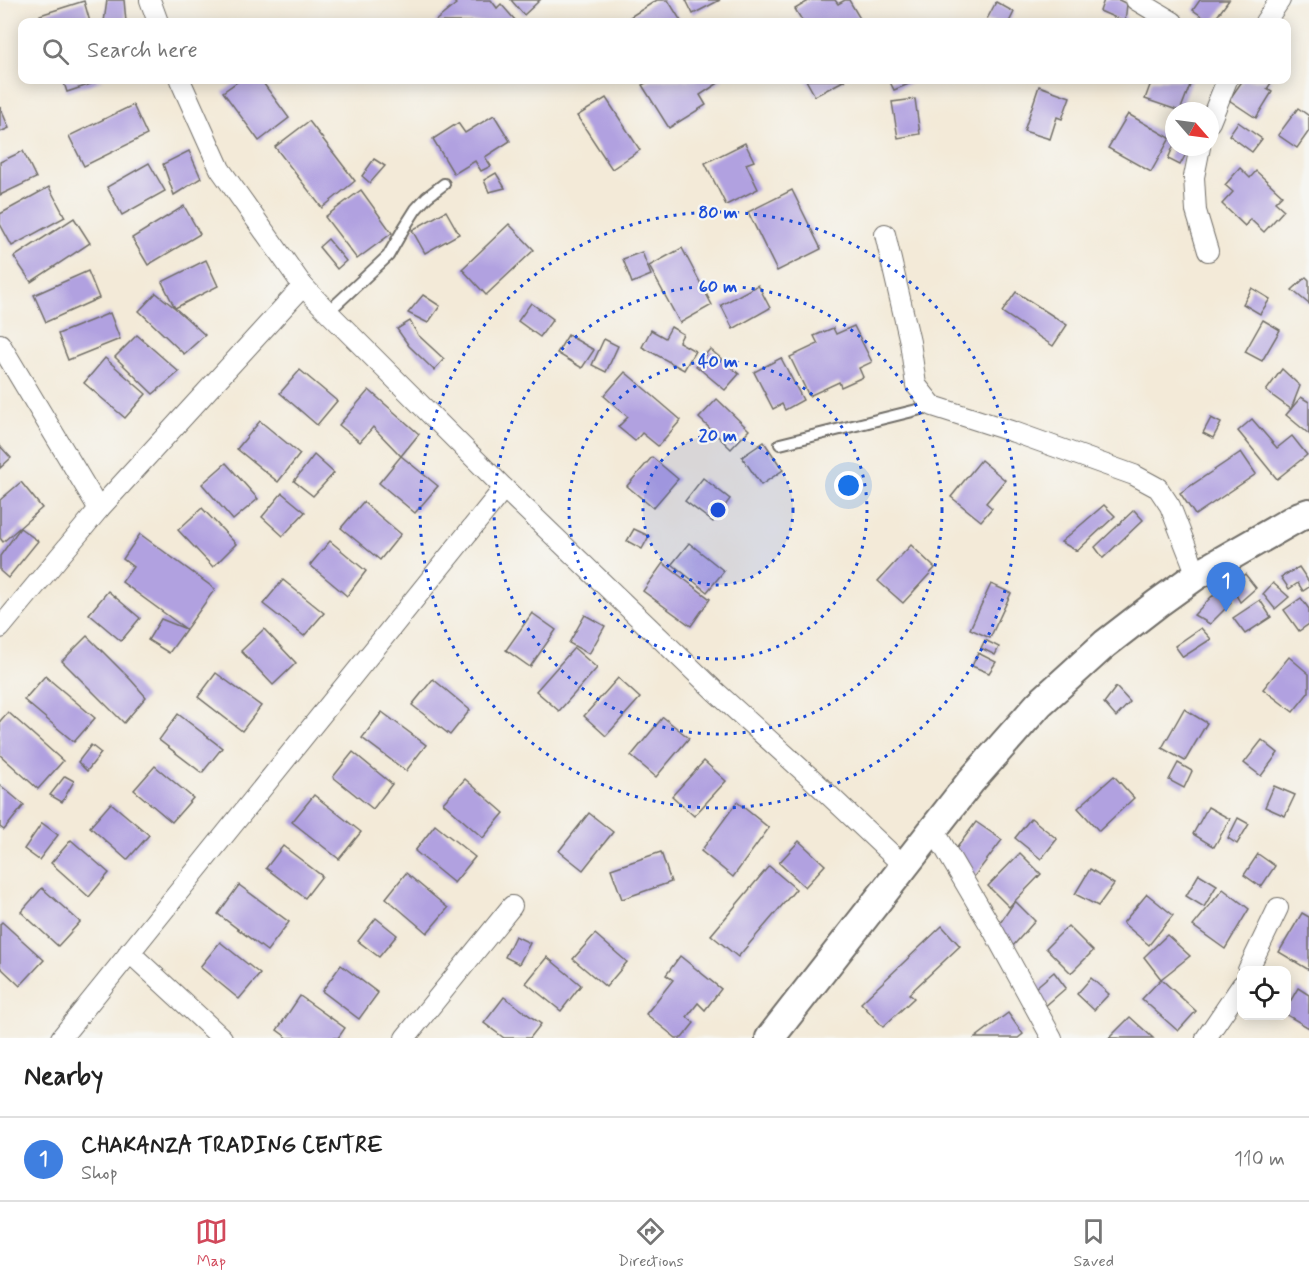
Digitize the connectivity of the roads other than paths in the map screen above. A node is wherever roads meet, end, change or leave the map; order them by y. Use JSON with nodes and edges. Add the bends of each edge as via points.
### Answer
{"nodes":[{"id":1,"x":150,"y":0,"type":"edge"},
{"id":2,"x":1136,"y":0,"type":"edge"},
{"id":3,"x":1281,"y":0,"type":"edge"},
{"id":4,"x":157,"y":18,"type":"edge"},
{"id":5,"x":1166,"y":18,"type":"edge"},
{"id":6,"x":1268,"y":18,"type":"edge"},
{"id":7,"x":182,"y":84,"type":"edge"},
{"id":8,"x":1225,"y":84,"type":"edge"},
{"id":9,"x":1218,"y":102,"type":"edge"},
{"id":10,"x":1198,"y":156,"type":"edge"},
{"id":11,"x":444,"y":184,"type":"dead end"},
{"id":12,"x":885,"y":234,"type":"dead end"},
{"id":13,"x":1208,"y":251,"type":"dead end"},
{"id":14,"x":303,"y":286,"type":"junction"},
{"id":15,"x":328,"y":312,"type":"junction"},
{"id":16,"x":0,"y":344,"type":"edge"},
{"id":17,"x":933,"y":406,"type":"junction"},
{"id":18,"x":780,"y":444,"type":"dead end"},
{"id":19,"x":504,"y":488,"type":"junction"},
{"id":20,"x":99,"y":509,"type":"junction"},
{"id":21,"x":1306,"y":509,"type":"edge"},
{"id":22,"x":1197,"y":575,"type":"junction"},
{"id":23,"x":0,"y":628,"type":"edge"},
{"id":24,"x":934,"y":830,"type":"junction"},
{"id":25,"x":905,"y":867,"type":"junction"},
{"id":26,"x":512,"y":906,"type":"dead end"},
{"id":27,"x":1278,"y":908,"type":"dead end"},
{"id":28,"x":129,"y":952,"type":"junction"},
{"id":29,"x":1250,"y":966,"type":"edge"},
{"id":30,"x":1237,"y":992,"type":"edge"},
{"id":31,"x":60,"y":1038,"type":"edge"},
{"id":32,"x":222,"y":1038,"type":"edge"},
{"id":33,"x":405,"y":1038,"type":"edge"},
{"id":34,"x":770,"y":1038,"type":"edge"},
{"id":35,"x":1052,"y":1038,"type":"edge"},
{"id":36,"x":1206,"y":1038,"type":"edge"}],
"edges":[{"from":1,"to":4,"type":"street"},
{"from":2,"to":5,"type":"street"},
{"from":3,"to":6,"type":"street"},
{"from":7,"to":14,"type":"street","via":[[220,169]]},
{"from":8,"to":9,"type":"street"},
{"from":10,"to":13,"type":"street","via":[[1194,177],[1196,211]]},
{"from":11,"to":15,"type":"lane","via":[[416,209],[388,256]]},
{"from":12,"to":17,"type":"street","via":[[910,342],[915,385]]},
{"from":14,"to":15,"type":"street"},
{"from":14,"to":20,"type":"street"},
{"from":15,"to":19,"type":"street"},
{"from":16,"to":20,"type":"street"},
{"from":17,"to":18,"type":"lane"},
{"from":17,"to":22,"type":"street","via":[[1134,475],[1158,488],[1170,506]]},
{"from":19,"to":25,"type":"street"},
{"from":19,"to":28,"type":"street"},
{"from":20,"to":23,"type":"street"},
{"from":21,"to":22,"type":"main road"},
{"from":22,"to":24,"type":"main road","via":[[1105,644],[1039,704]]},
{"from":24,"to":25,"type":"main road"},
{"from":24,"to":35,"type":"street"},
{"from":25,"to":34,"type":"main road"},
{"from":26,"to":33,"type":"street"},
{"from":27,"to":29,"type":"street"},
{"from":28,"to":31,"type":"street"},
{"from":28,"to":32,"type":"street"},
{"from":30,"to":36,"type":"street"}]}
